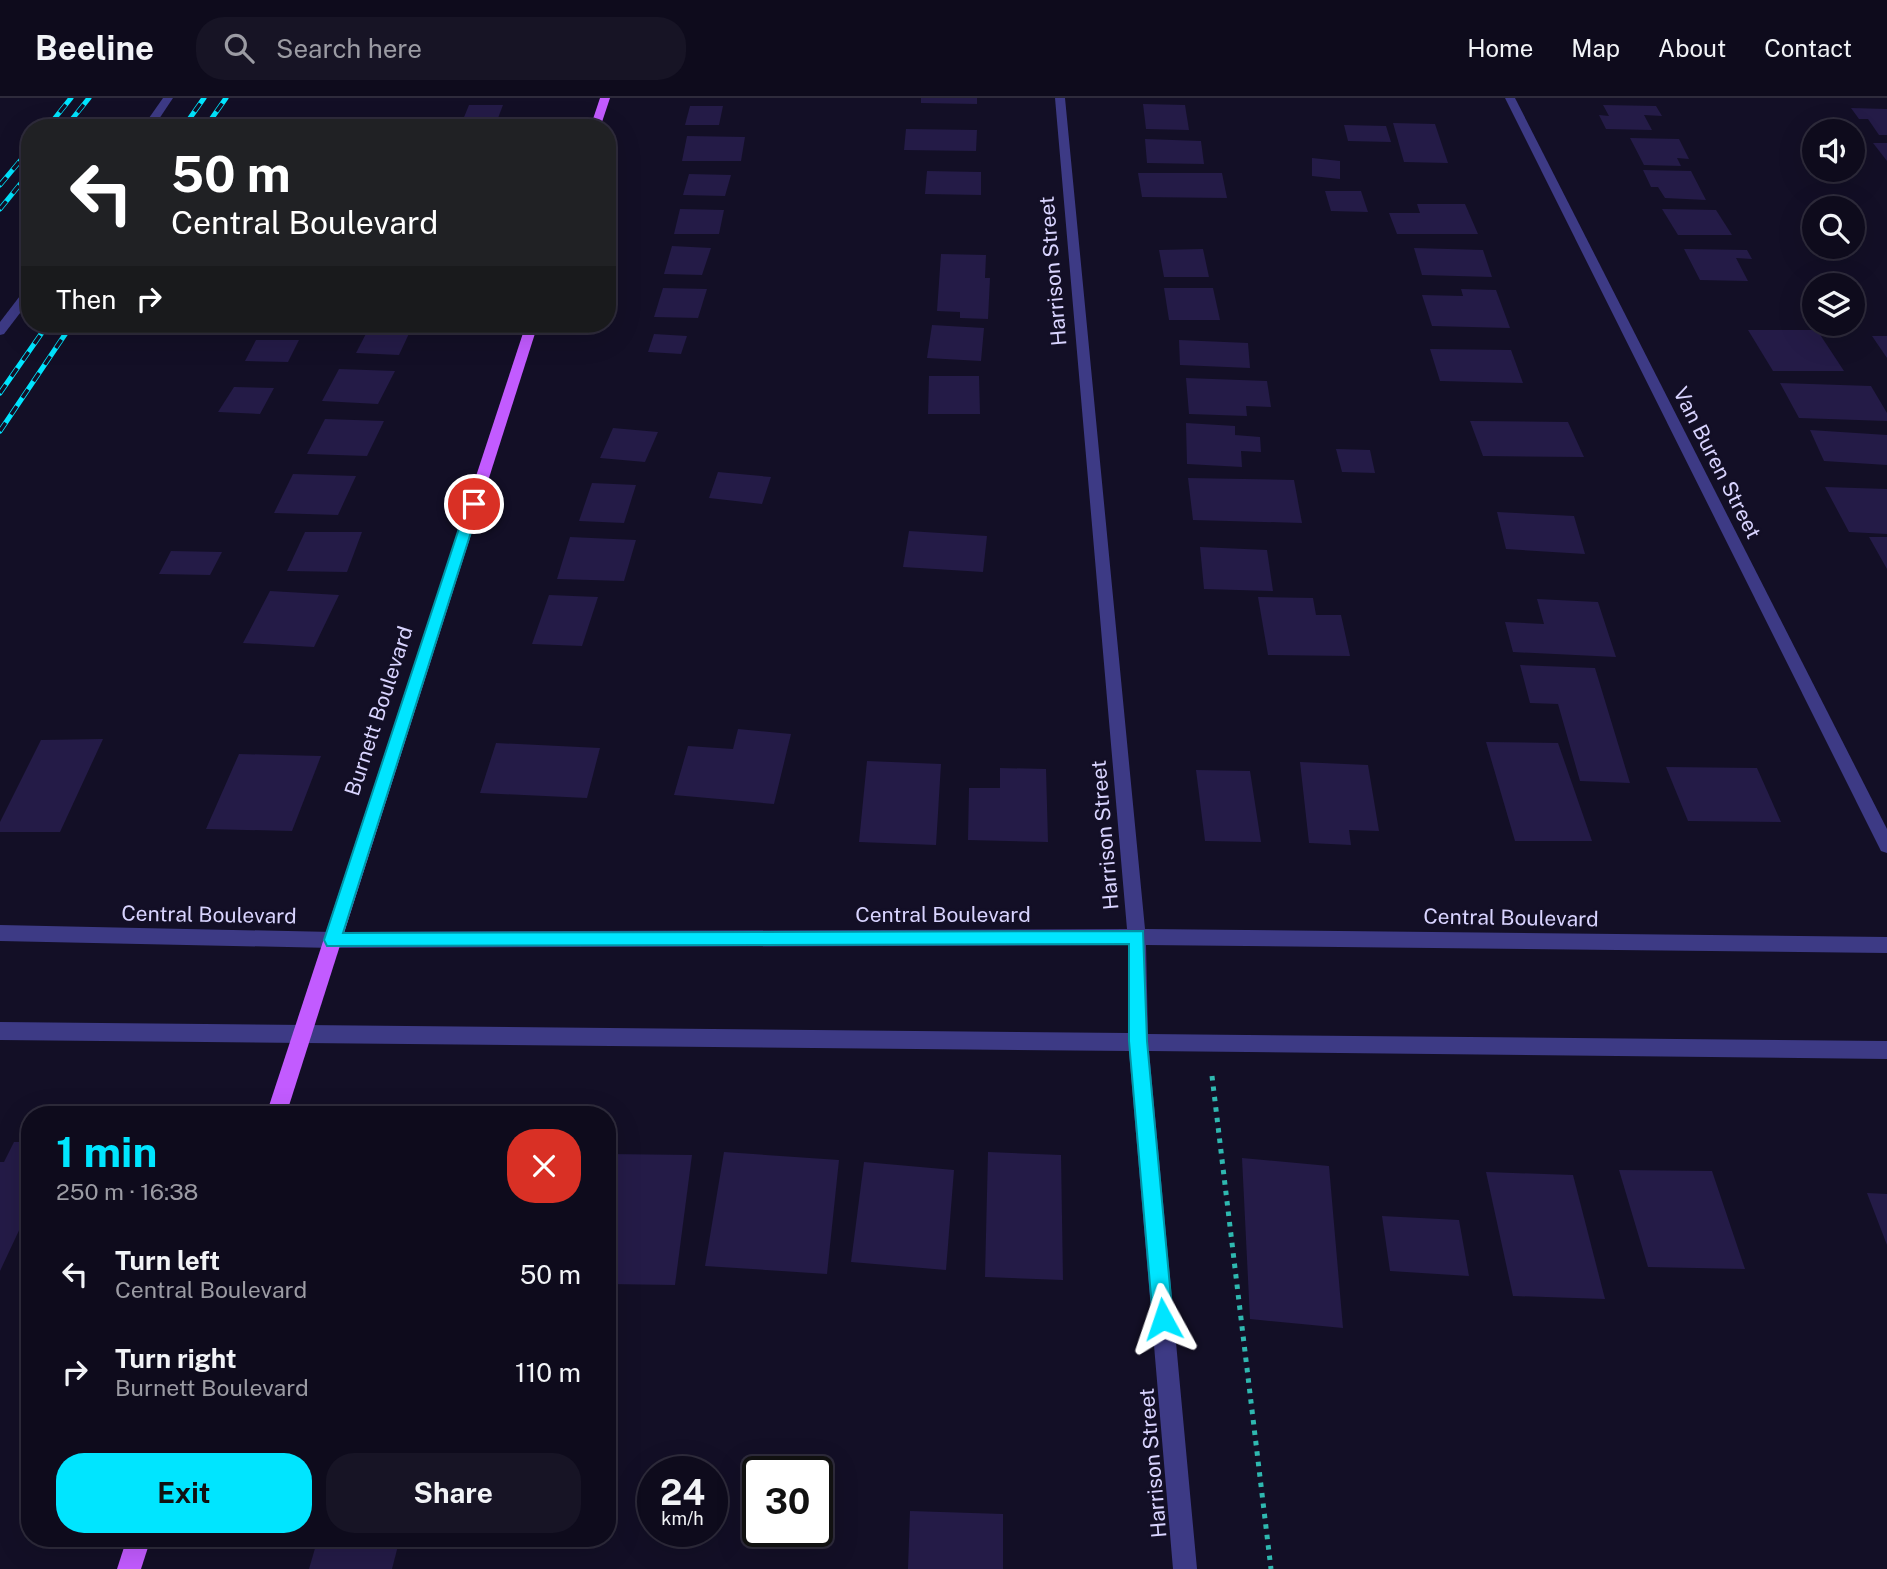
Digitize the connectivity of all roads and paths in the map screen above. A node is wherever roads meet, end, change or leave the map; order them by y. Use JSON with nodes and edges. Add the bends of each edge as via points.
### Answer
{"nodes":[{"id":1,"x":168,"y":98,"type":"edge"},
{"id":2,"x":605,"y":98,"type":"edge"},
{"id":3,"x":1060,"y":98,"type":"edge"},
{"id":4,"x":1510,"y":98,"type":"edge"},
{"id":5,"x":153,"y":119,"type":"edge"},
{"id":6,"x":598,"y":119,"type":"edge"},
{"id":7,"x":21,"y":303,"type":"edge"},
{"id":8,"x":0,"y":331,"type":"edge"},
{"id":9,"x":529,"y":333,"type":"edge"},
{"id":10,"x":1887,"y":846,"type":"edge"},
{"id":11,"x":0,"y":933,"type":"edge"},
{"id":12,"x":1137,"y":937,"type":"junction"},
{"id":13,"x":333,"y":940,"type":"junction"},
{"id":14,"x":1887,"y":945,"type":"edge"},
{"id":15,"x":0,"y":1031,"type":"edge"},
{"id":16,"x":302,"y":1034,"type":"junction"},
{"id":17,"x":1138,"y":1041,"type":"junction"},
{"id":18,"x":1887,"y":1050,"type":"edge"},
{"id":19,"x":1226,"y":1074,"type":"dead end"},
{"id":20,"x":279,"y":1106,"type":"edge"},
{"id":21,"x":136,"y":1547,"type":"edge"},
{"id":22,"x":129,"y":1569,"type":"edge"},
{"id":23,"x":1185,"y":1569,"type":"edge"},
{"id":24,"x":1271,"y":1569,"type":"edge"}],
"edges":[{"from":1,"to":5,"type":"street"},
{"from":2,"to":6,"type":"main road"},
{"from":3,"to":12,"type":"street","name":"Harrison Street"},
{"from":4,"to":10,"type":"street","name":"Van Buren Street"},
{"from":7,"to":8,"type":"street"},
{"from":9,"to":13,"type":"main road","name":"Burnett Boulevard"},
{"from":11,"to":13,"type":"street","name":"Central Boulevard"},
{"from":12,"to":13,"type":"street","name":"Central Boulevard"},
{"from":12,"to":14,"type":"street","name":"Central Boulevard"},
{"from":12,"to":17,"type":"street","name":"Harrison Street"},
{"from":13,"to":16,"type":"main road","name":"Burnett Boulevard"},
{"from":15,"to":16,"type":"street"},
{"from":16,"to":17,"type":"street"},
{"from":16,"to":20,"type":"main road","name":"Burnett Boulevard"},
{"from":17,"to":18,"type":"street"},
{"from":17,"to":23,"type":"street","name":"Harrison Street"},
{"from":19,"to":24,"type":"path","via":[[1212,1074]]},
{"from":21,"to":22,"type":"main road"}]}
